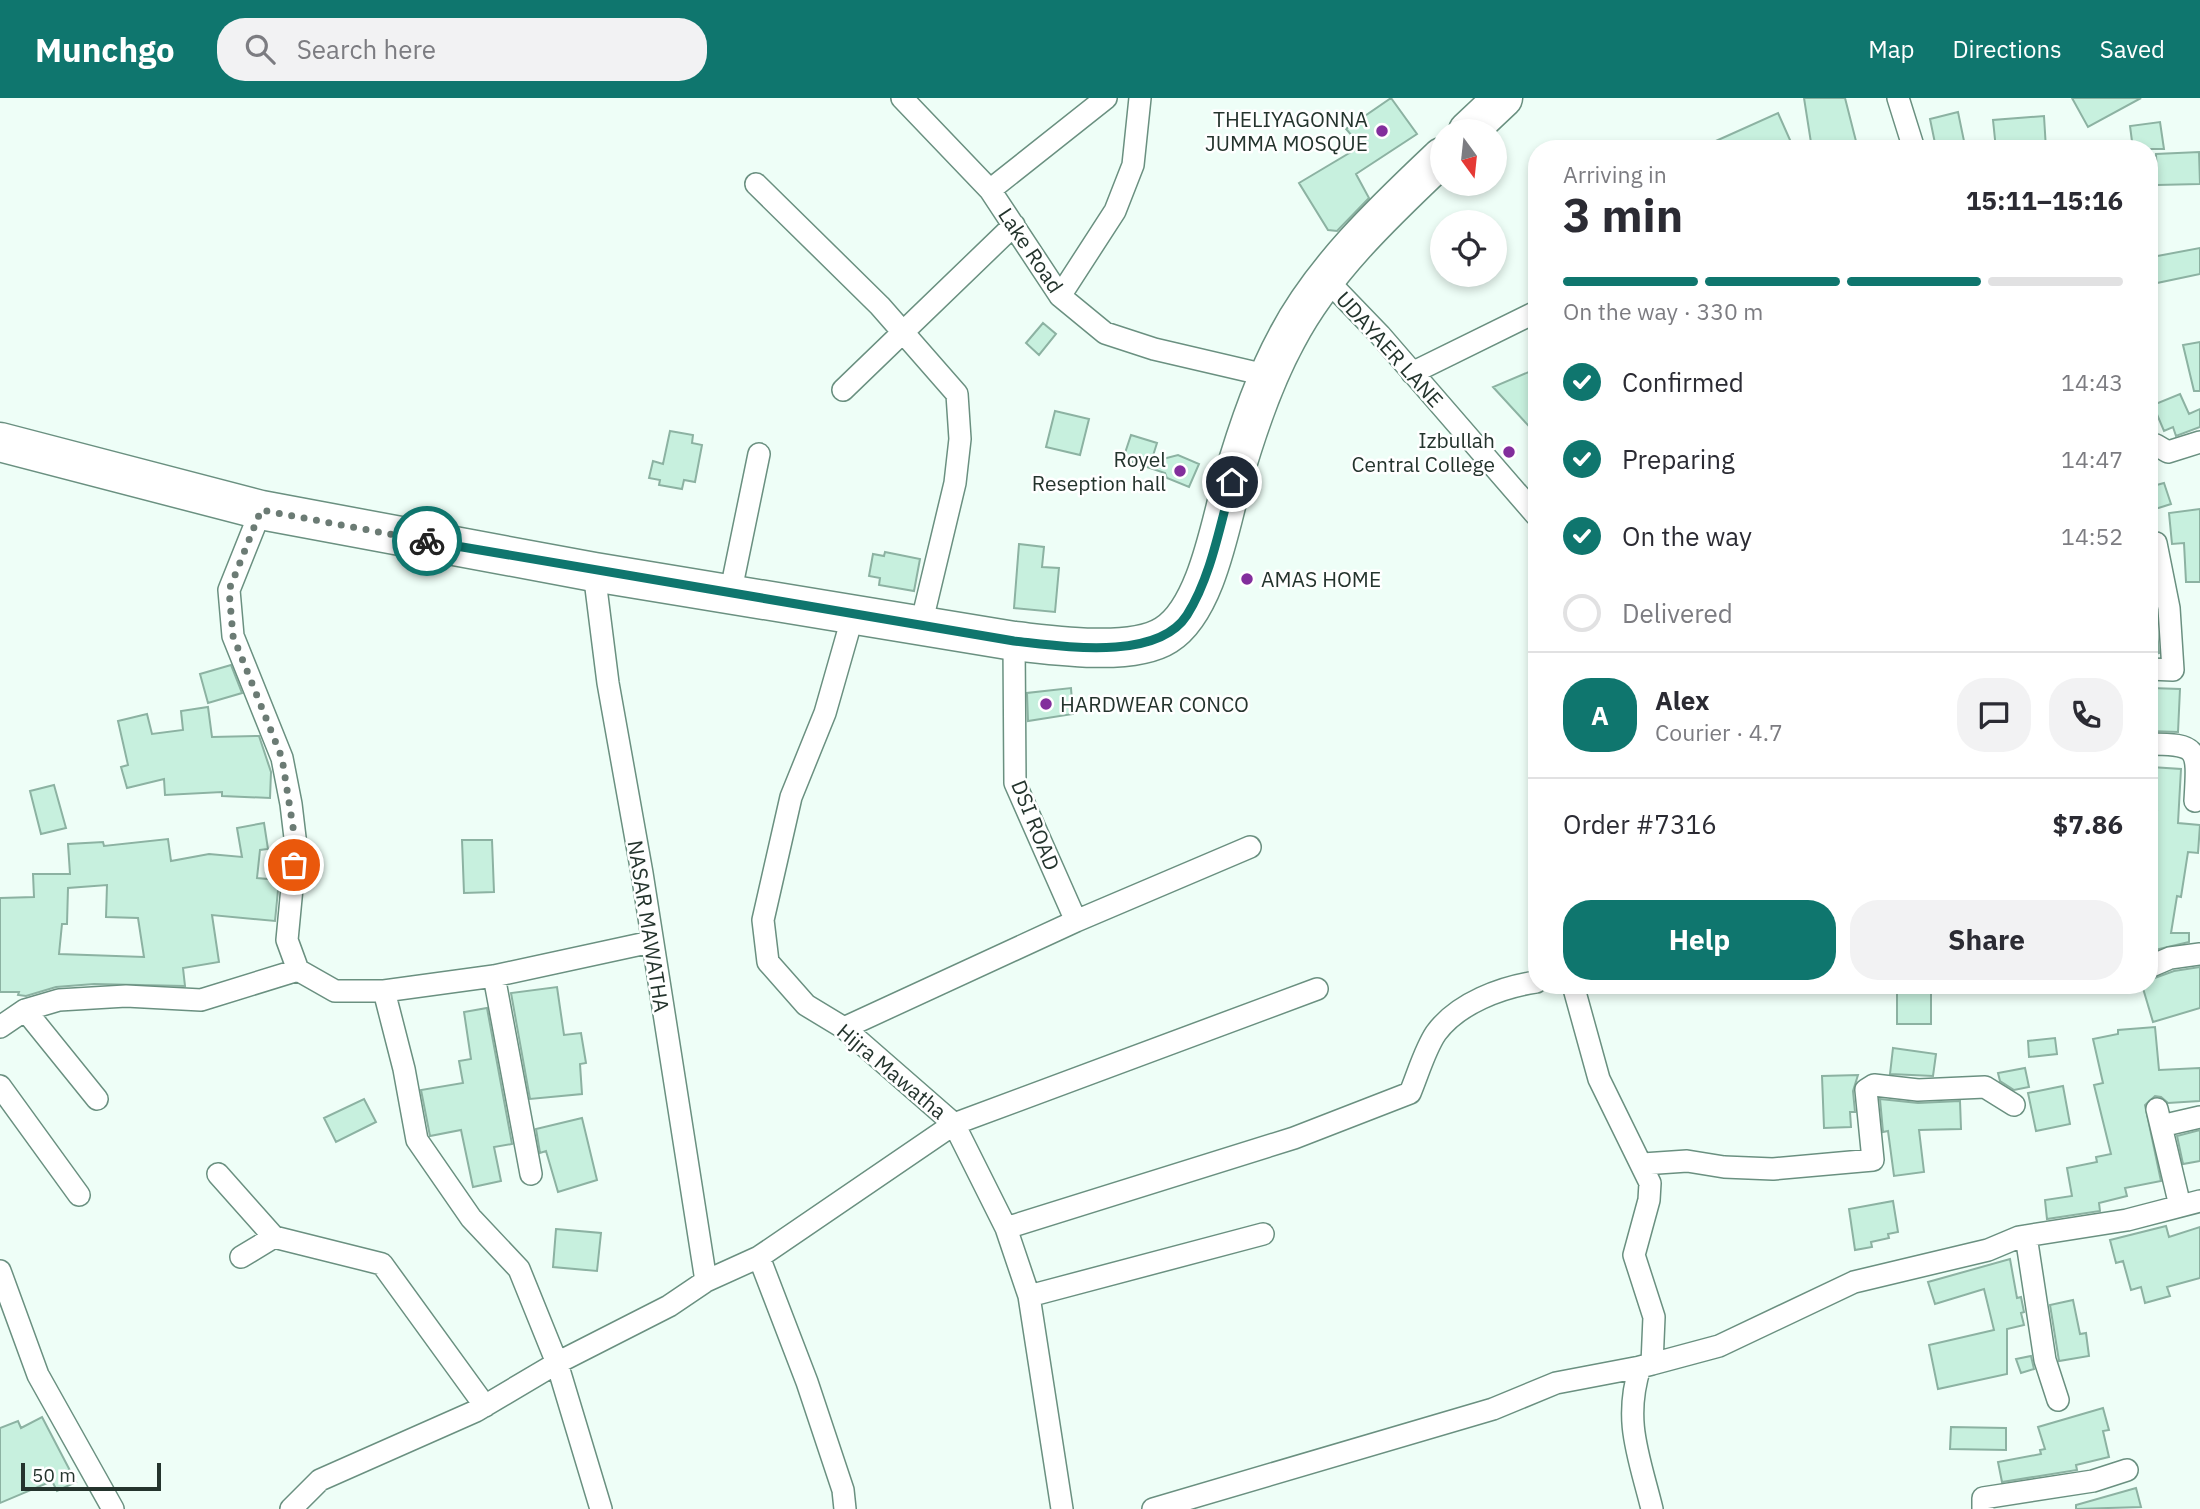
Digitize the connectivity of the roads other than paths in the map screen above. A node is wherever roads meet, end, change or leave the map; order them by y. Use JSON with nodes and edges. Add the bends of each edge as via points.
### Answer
{"nodes":[{"id":1,"x":902,"y":98,"type":"edge"},
{"id":2,"x":1106,"y":98,"type":"edge"},
{"id":3,"x":1140,"y":98,"type":"edge"},
{"id":4,"x":1503,"y":98,"type":"edge"},
{"id":5,"x":1898,"y":98,"type":"edge"},
{"id":6,"x":1481,"y":119,"type":"edge"},
{"id":7,"x":1911,"y":140,"type":"edge"},
{"id":8,"x":1430,"y":170,"type":"edge"},
{"id":9,"x":756,"y":184,"type":"dead end"},
{"id":10,"x":990,"y":190,"type":"junction"},
{"id":11,"x":1014,"y":225,"type":"junction"},
{"id":12,"x":1326,"y":279,"type":"junction"},
{"id":13,"x":1060,"y":296,"type":"junction"},
{"id":14,"x":1528,"y":316,"type":"edge"},
{"id":15,"x":902,"y":330,"type":"junction"},
{"id":16,"x":1412,"y":373,"type":"junction"},
{"id":17,"x":1270,"y":376,"type":"junction"},
{"id":18,"x":843,"y":390,"type":"dead end"},
{"id":19,"x":0,"y":442,"type":"edge"},
{"id":20,"x":2200,"y":442,"type":"edge"},
{"id":21,"x":2158,"y":446,"type":"edge"},
{"id":22,"x":759,"y":454,"type":"dead end"},
{"id":23,"x":1528,"y":506,"type":"edge"},
{"id":24,"x":261,"y":510,"type":"junction"},
{"id":25,"x":2158,"y":553,"type":"edge"},
{"id":26,"x":594,"y":572,"type":"junction"},
{"id":27,"x":730,"y":595,"type":"junction"},
{"id":28,"x":853,"y":615,"type":"junction"},
{"id":29,"x":921,"y":625,"type":"junction"},
{"id":30,"x":1014,"y":641,"type":"junction"},
{"id":31,"x":2158,"y":669,"type":"edge"},
{"id":32,"x":2158,"y":744,"type":"edge"},
{"id":33,"x":2195,"y":802,"type":"dead end"},
{"id":34,"x":1250,"y":847,"type":"dead end"},
{"id":35,"x":1076,"y":921,"type":"junction"},
{"id":36,"x":651,"y":942,"type":"junction"},
{"id":37,"x":2200,"y":954,"type":"edge"},
{"id":38,"x":2158,"y":963,"type":"edge"},
{"id":39,"x":298,"y":970,"type":"junction"},
{"id":40,"x":494,"y":976,"type":"junction"},
{"id":41,"x":1528,"y":983,"type":"edge"},
{"id":42,"x":1317,"y":989,"type":"dead end"},
{"id":43,"x":384,"y":990,"type":"junction"},
{"id":44,"x":1575,"y":994,"type":"edge"},
{"id":45,"x":25,"y":1010,"type":"junction"},
{"id":46,"x":0,"y":1027,"type":"edge"},
{"id":47,"x":844,"y":1028,"type":"junction"},
{"id":48,"x":0,"y":1086,"type":"edge"},
{"id":49,"x":97,"y":1099,"type":"dead end"},
{"id":50,"x":2014,"y":1105,"type":"dead end"},
{"id":51,"x":2200,"y":1117,"type":"edge"},
{"id":52,"x":954,"y":1124,"type":"junction"},
{"id":53,"x":1643,"y":1164,"type":"junction"},
{"id":54,"x":218,"y":1174,"type":"dead end"},
{"id":55,"x":531,"y":1174,"type":"dead end"},
{"id":56,"x":79,"y":1195,"type":"dead end"},
{"id":57,"x":2190,"y":1203,"type":"edge"},
{"id":58,"x":1006,"y":1228,"type":"junction"},
{"id":59,"x":1263,"y":1234,"type":"dead end"},
{"id":60,"x":2026,"y":1236,"type":"junction"},
{"id":61,"x":274,"y":1237,"type":"junction"},
{"id":62,"x":241,"y":1257,"type":"dead end"},
{"id":63,"x":759,"y":1257,"type":"junction"},
{"id":64,"x":0,"y":1271,"type":"edge"},
{"id":65,"x":706,"y":1280,"type":"junction"},
{"id":66,"x":1029,"y":1296,"type":"junction"},
{"id":67,"x":557,"y":1363,"type":"junction"},
{"id":68,"x":1646,"y":1365,"type":"junction"},
{"id":69,"x":2058,"y":1400,"type":"dead end"},
{"id":70,"x":485,"y":1406,"type":"junction"},
{"id":71,"x":2127,"y":1471,"type":"dead end"},
{"id":72,"x":113,"y":1509,"type":"edge"},
{"id":73,"x":291,"y":1509,"type":"edge"},
{"id":74,"x":601,"y":1509,"type":"edge"},
{"id":75,"x":845,"y":1509,"type":"edge"},
{"id":76,"x":1062,"y":1509,"type":"edge"},
{"id":77,"x":1153,"y":1509,"type":"edge"},
{"id":78,"x":1652,"y":1509,"type":"edge"},
{"id":79,"x":1983,"y":1509,"type":"edge"}],
"edges":[{"from":1,"to":10,"type":"street","name":"Lake Road"},
{"from":2,"to":10,"type":"street"},
{"from":3,"to":13,"type":"street","via":[[1133,165],[1115,211]]},
{"from":4,"to":6,"type":"highway"},
{"from":5,"to":7,"type":"street"},
{"from":8,"to":12,"type":"highway"},
{"from":9,"to":15,"type":"street"},
{"from":10,"to":11,"type":"street","name":"Lake Road"},
{"from":11,"to":13,"type":"street","name":"Lake Road"},
{"from":11,"to":15,"type":"street"},
{"from":12,"to":16,"type":"street","name":"UDAYAER LANE"},
{"from":12,"to":17,"type":"highway","via":[[1287,338]]},
{"from":13,"to":17,"type":"street","name":"Lake Road","via":[[1105,333]]},
{"from":14,"to":16,"type":"street"},
{"from":15,"to":18,"type":"street"},
{"from":15,"to":29,"type":"street","via":[[957,394],[960,439],[955,483]]},
{"from":16,"to":23,"type":"street","name":"UDAYAER LANE"},
{"from":17,"to":30,"type":"highway","via":[[1245,436],[1202,583],[1186,617],[1165,636],[1140,645]]},
{"from":19,"to":24,"type":"highway"},
{"from":20,"to":21,"type":"street","via":[[2168,452]]},
{"from":22,"to":27,"type":"street"},
{"from":24,"to":26,"type":"highway"},
{"from":24,"to":39,"type":"street","via":[[229,590],[233,636],[282,758],[291,804],[296,846],[288,940]]},
{"from":25,"to":31,"type":"street","via":[[2169,607],[2173,670]]},
{"from":26,"to":27,"type":"highway"},
{"from":26,"to":36,"type":"street","name":"NASAR MAWATHA"},
{"from":27,"to":28,"type":"highway"},
{"from":28,"to":29,"type":"highway"},
{"from":28,"to":47,"type":"street","name":"Hijra Mawatha","via":[[825,713],[792,797],[763,920],[768,962],[806,1005]]},
{"from":29,"to":30,"type":"highway"},
{"from":30,"to":35,"type":"street","name":"DSI ROAD","via":[[1015,783]]},
{"from":32,"to":33,"type":"street","via":[[2193,748],[2198,756]]},
{"from":34,"to":35,"type":"street"},
{"from":35,"to":47,"type":"street"},
{"from":36,"to":40,"type":"street"},
{"from":36,"to":65,"type":"street","name":"NASAR MAWATHA"},
{"from":37,"to":38,"type":"street"},
{"from":39,"to":43,"type":"street","via":[[335,991]]},
{"from":39,"to":45,"type":"street","via":[[201,1000],[126,996],[59,1000]]},
{"from":40,"to":43,"type":"street"},
{"from":40,"to":55,"type":"street"},
{"from":41,"to":58,"type":"street","via":[[1459,1010],[1436,1034],[1410,1093],[1294,1138]]},
{"from":42,"to":52,"type":"street"},
{"from":43,"to":67,"type":"street","via":[[417,1140],[471,1218],[519,1269]]},
{"from":44,"to":53,"type":"street","via":[[1599,1079]]},
{"from":45,"to":46,"type":"street"},
{"from":45,"to":49,"type":"street"},
{"from":47,"to":52,"type":"street","name":"Hijra Mawatha"},
{"from":48,"to":56,"type":"street"},
{"from":50,"to":53,"type":"street","via":[[1985,1087],[1918,1090],[1874,1085],[1866,1090],[1873,1160],[1773,1169],[1687,1161]]},
{"from":51,"to":57,"type":"street","via":[[2159,1117]]},
{"from":52,"to":58,"type":"street","name":"Hijra Mawatha"},
{"from":52,"to":63,"type":"street"},
{"from":53,"to":68,"type":"street","via":[[1650,1183],[1649,1199],[1634,1255],[1654,1317]]},
{"from":54,"to":61,"type":"street"},
{"from":57,"to":60,"type":"street","via":[[2127,1220]]},
{"from":58,"to":66,"type":"street","name":"Hijra Mawatha"},
{"from":59,"to":66,"type":"street"},
{"from":60,"to":68,"type":"street","via":[[1988,1250],[1854,1282],[1718,1346]]},
{"from":60,"to":69,"type":"street","via":[[2045,1360]]},
{"from":61,"to":62,"type":"street"},
{"from":61,"to":70,"type":"street","via":[[382,1264]]},
{"from":63,"to":65,"type":"street"},
{"from":63,"to":75,"type":"street","via":[[807,1382],[843,1490]]},
{"from":64,"to":72,"type":"street","via":[[38,1375]]},
{"from":65,"to":67,"type":"street","via":[[669,1306]]},
{"from":66,"to":76,"type":"street","name":"Hijra Mawatha"},
{"from":67,"to":70,"type":"street"},
{"from":67,"to":74,"type":"street"},
{"from":68,"to":77,"type":"street","via":[[1556,1383],[1493,1409]]},
{"from":68,"to":78,"type":"street","via":[[1632,1392],[1630,1422]]},
{"from":70,"to":73,"type":"street","via":[[320,1480]]},
{"from":71,"to":79,"type":"street","via":[[2093,1481],[1983,1498]]}]}
